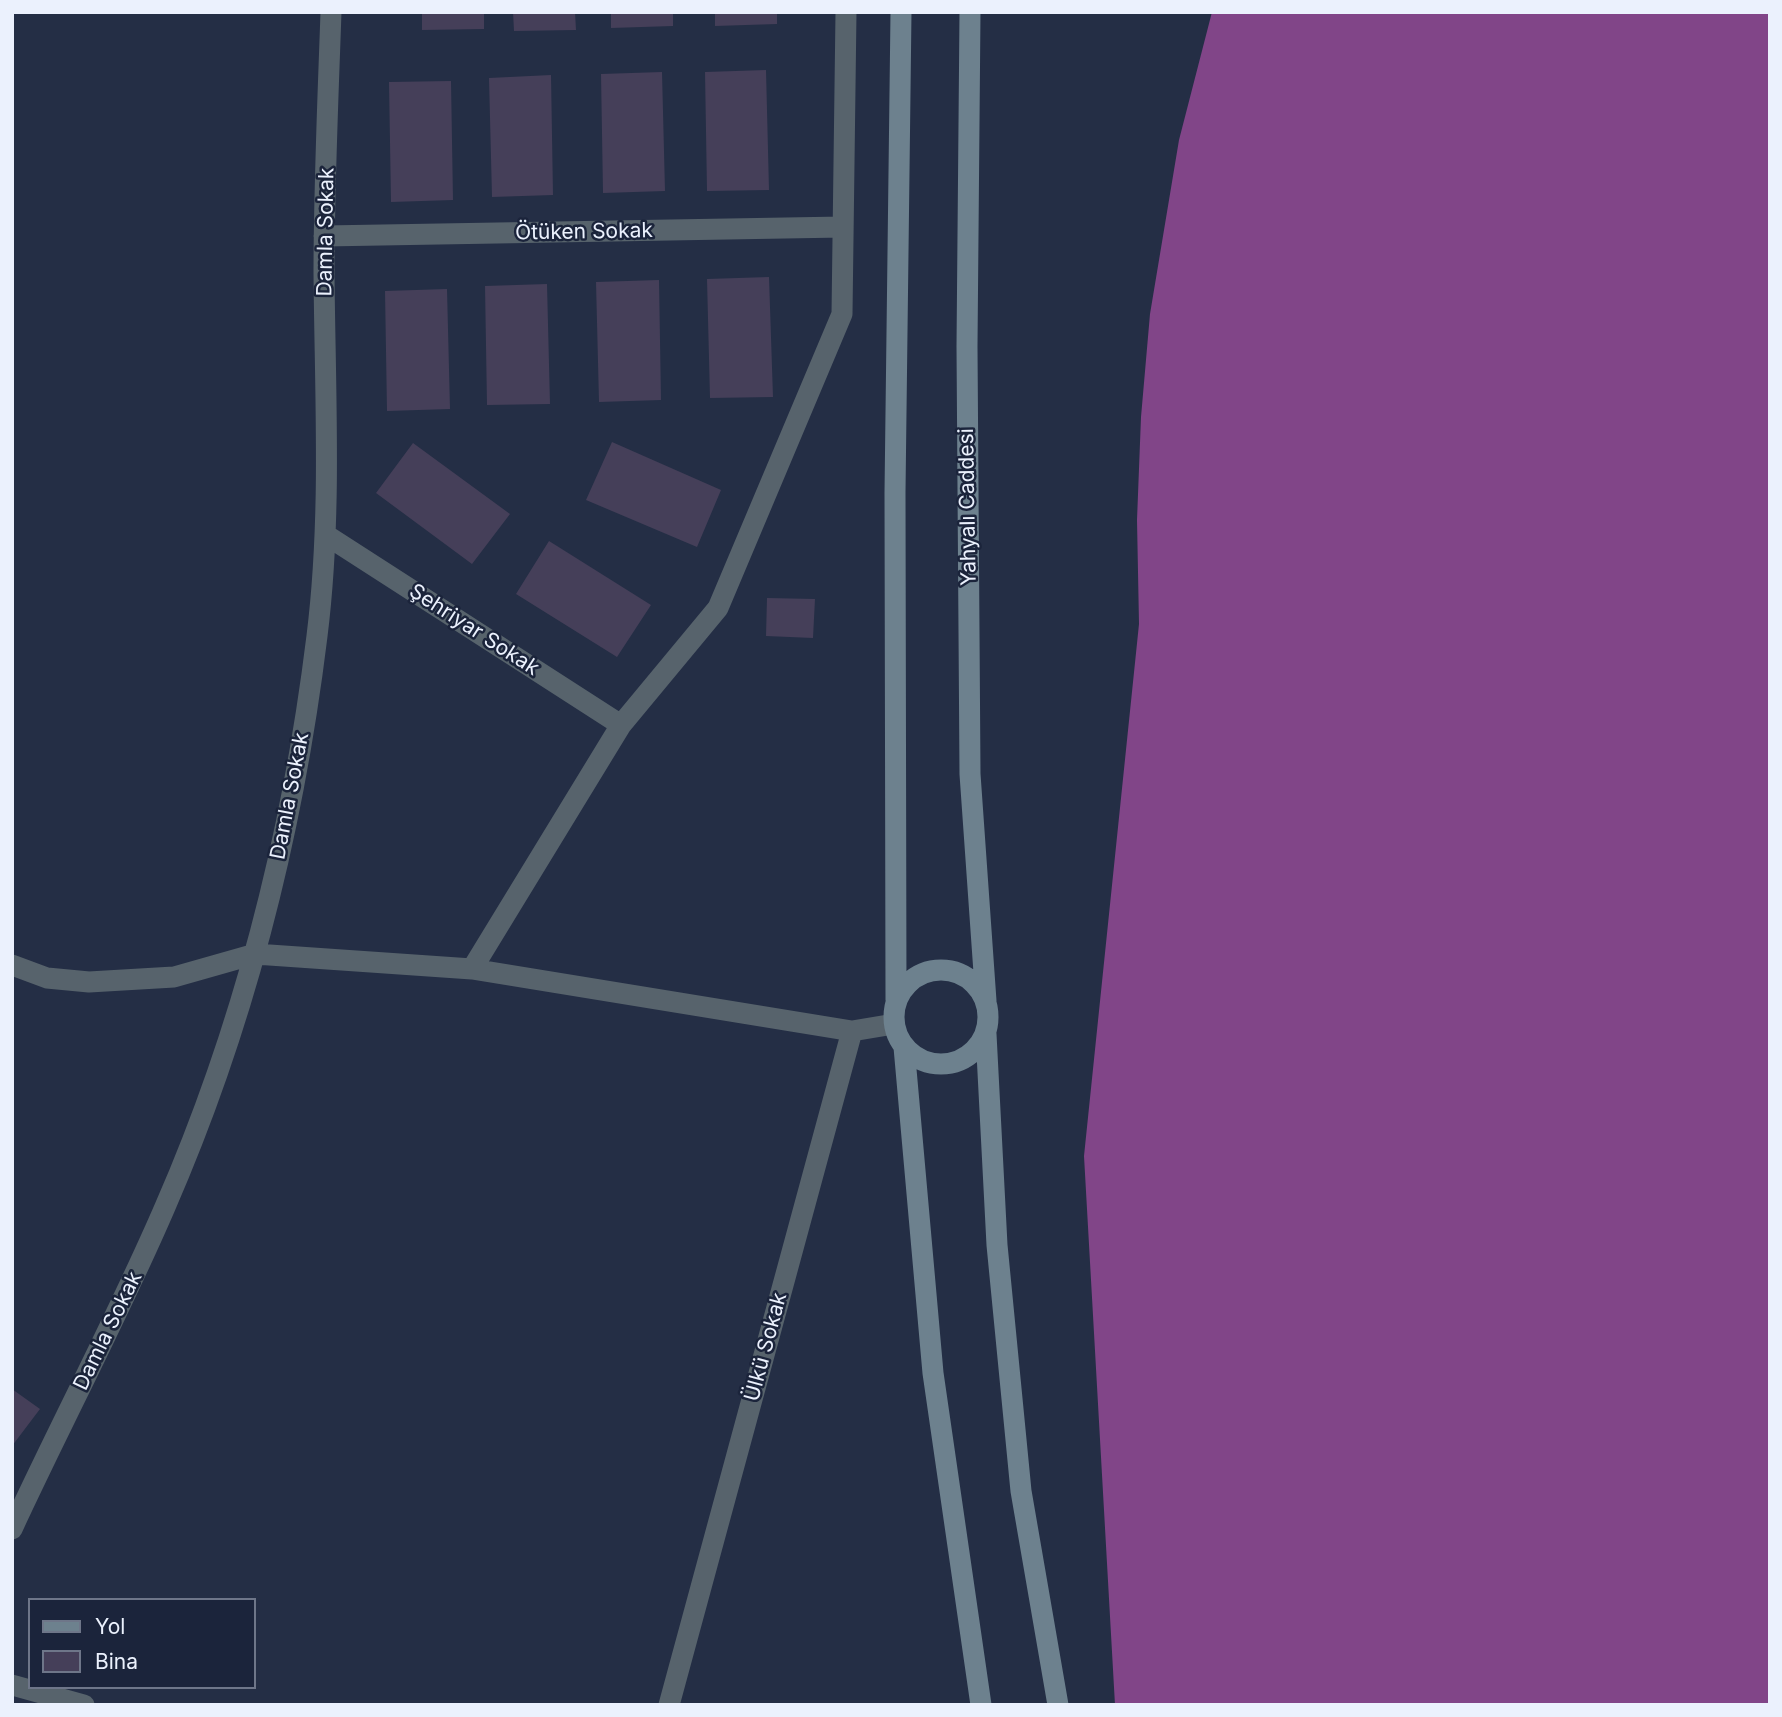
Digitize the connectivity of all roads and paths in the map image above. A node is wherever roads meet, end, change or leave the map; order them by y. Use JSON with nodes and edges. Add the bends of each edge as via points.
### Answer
{"nodes":[{"id":1,"x":331,"y":12,"type":"edge"},
{"id":2,"x":846,"y":12,"type":"edge"},
{"id":3,"x":901,"y":12,"type":"edge"},
{"id":4,"x":970,"y":12,"type":"edge"},
{"id":5,"x":843,"y":227,"type":"junction"},
{"id":6,"x":324,"y":236,"type":"junction"},
{"id":7,"x":326,"y":535,"type":"junction"},
{"id":8,"x":621,"y":725,"type":"junction"},
{"id":9,"x":255,"y":954,"type":"junction"},
{"id":10,"x":12,"y":965,"type":"edge"},
{"id":11,"x":472,"y":969,"type":"junction"},
{"id":12,"x":896,"y":1000,"type":"junction"},
{"id":13,"x":986,"y":1002,"type":"junction"},
{"id":14,"x":894,"y":1024,"type":"junction"},
{"id":15,"x":852,"y":1031,"type":"junction"},
{"id":16,"x":986,"y":1034,"type":"junction"},
{"id":17,"x":904,"y":1048,"type":"junction"},
{"id":18,"x":12,"y":1529,"type":"edge"},
{"id":19,"x":12,"y":1685,"type":"edge"},
{"id":20,"x":84,"y":1705,"type":"edge"},
{"id":21,"x":669,"y":1705,"type":"edge"},
{"id":22,"x":981,"y":1705,"type":"edge"},
{"id":23,"x":1058,"y":1705,"type":"edge"}],
"edges":[{"from":1,"to":6,"type":"street","name":"Damla Sokak"},
{"from":2,"to":5,"type":"street"},
{"from":3,"to":12,"type":"main road","via":[[895,492]]},
{"from":4,"to":13,"type":"main road","name":"Yahyalı Caddesi","via":[[970,774]]},
{"from":5,"to":6,"type":"street","name":"Ötüken Sokak"},
{"from":5,"to":8,"type":"street","via":[[842,314],[718,608]]},
{"from":6,"to":7,"type":"street","name":"Damla Sokak"},
{"from":7,"to":8,"type":"street","name":"Şehriyar Sokak"},
{"from":7,"to":9,"type":"street","name":"Damla Sokak","via":[[302,736]]},
{"from":8,"to":11,"type":"street"},
{"from":9,"to":10,"type":"street","via":[[202,971],[132,982],[47,978]]},
{"from":9,"to":11,"type":"street"},
{"from":9,"to":18,"type":"street","name":"Damla Sokak","via":[[202,1116],[166,1205]]},
{"from":11,"to":15,"type":"street"},
{"from":12,"to":13,"type":"main road","via":[[918,975],[950,970],[966,976]]},
{"from":12,"to":14,"type":"main road"},
{"from":13,"to":16,"type":"main road"},
{"from":14,"to":15,"type":"street"},
{"from":14,"to":17,"type":"main road"},
{"from":15,"to":21,"type":"street","name":"Ülkü Sokak"},
{"from":16,"to":17,"type":"main road","via":[[964,1059],[949,1065],[916,1058]]},
{"from":16,"to":23,"type":"main road","via":[[997,1245],[1021,1491]]},
{"from":17,"to":22,"type":"main road","via":[[933,1373]]},
{"from":19,"to":20,"type":"street"}]}
